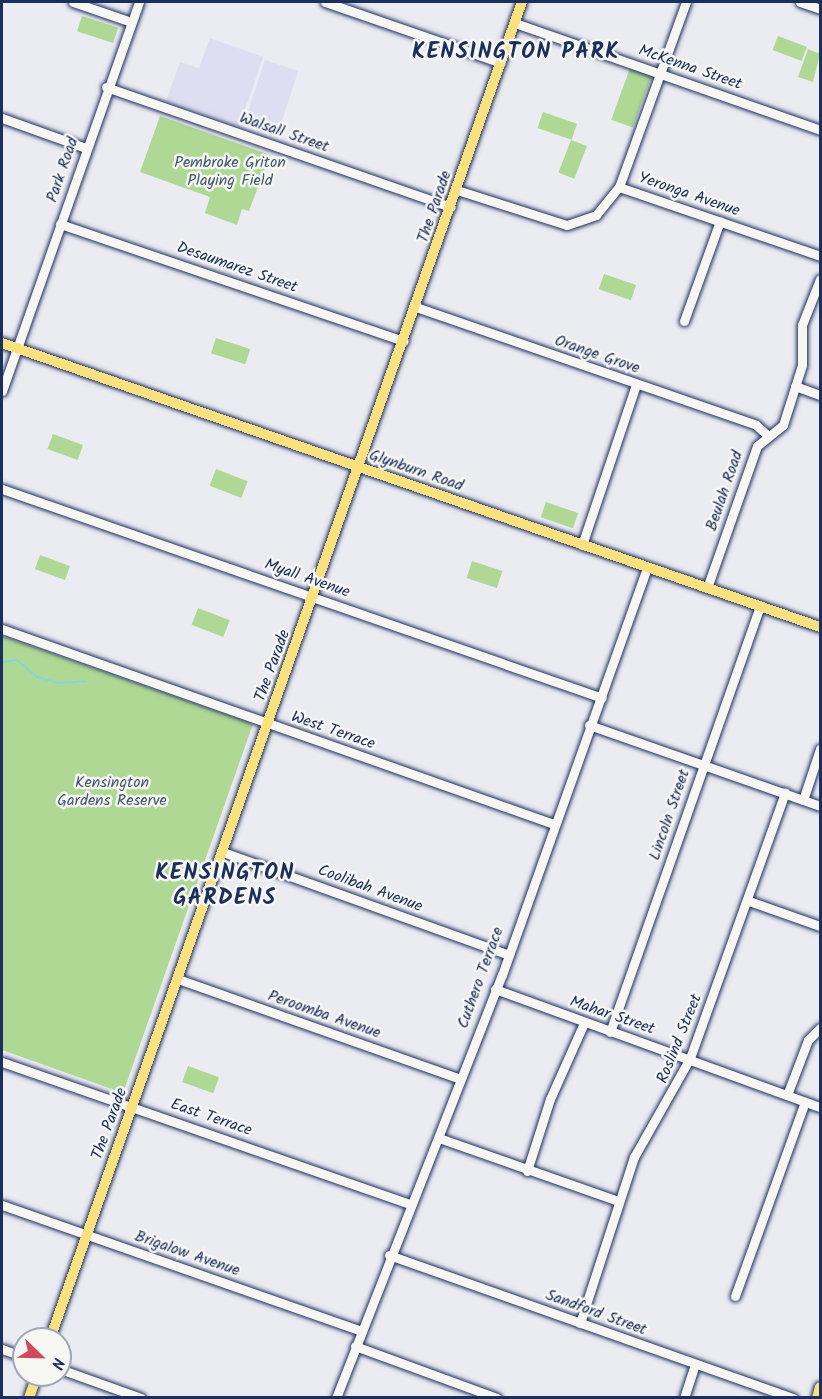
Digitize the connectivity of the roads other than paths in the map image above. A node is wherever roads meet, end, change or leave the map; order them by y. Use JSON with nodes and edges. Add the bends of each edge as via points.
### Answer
{"nodes":[{"id":1,"x":73,"y":2,"type":"edge"},
{"id":2,"x":139,"y":2,"type":"edge"},
{"id":3,"x":325,"y":2,"type":"edge"},
{"id":4,"x":522,"y":2,"type":"edge"},
{"id":5,"x":686,"y":2,"type":"edge"},
{"id":6,"x":800,"y":2,"type":"edge"},
{"id":7,"x":820,"y":9,"type":"edge"},
{"id":8,"x":131,"y":22,"type":"junction"},
{"id":9,"x":515,"y":23,"type":"junction"},
{"id":10,"x":501,"y":63,"type":"junction"},
{"id":11,"x":663,"y":75,"type":"junction"},
{"id":12,"x":106,"y":87,"type":"junction"},
{"id":13,"x":2,"y":118,"type":"edge"},
{"id":14,"x":820,"y":130,"type":"edge"},
{"id":15,"x":86,"y":148,"type":"junction"},
{"id":16,"x":619,"y":187,"type":"junction"},
{"id":17,"x":457,"y":190,"type":"junction"},
{"id":18,"x":451,"y":207,"type":"junction"},
{"id":19,"x":720,"y":221,"type":"junction"},
{"id":20,"x":60,"y":224,"type":"junction"},
{"id":21,"x":820,"y":256,"type":"edge"},
{"id":22,"x":820,"y":279,"type":"edge"},
{"id":23,"x":416,"y":307,"type":"junction"},
{"id":24,"x":684,"y":321,"type":"dead end"},
{"id":25,"x":404,"y":341,"type":"junction"},
{"id":26,"x":2,"y":343,"type":"edge"},
{"id":27,"x":17,"y":348,"type":"junction"},
{"id":28,"x":636,"y":385,"type":"junction"},
{"id":29,"x":795,"y":386,"type":"junction"},
{"id":30,"x":2,"y":391,"type":"edge"},
{"id":31,"x":820,"y":395,"type":"edge"},
{"id":32,"x":766,"y":434,"type":"junction"},
{"id":33,"x":359,"y":467,"type":"junction"},
{"id":34,"x":2,"y":489,"type":"edge"},
{"id":35,"x":582,"y":545,"type":"junction"},
{"id":36,"x":647,"y":567,"type":"junction"},
{"id":37,"x":707,"y":588,"type":"junction"},
{"id":38,"x":314,"y":597,"type":"junction"},
{"id":39,"x":760,"y":608,"type":"junction"},
{"id":40,"x":820,"y":627,"type":"edge"},
{"id":41,"x":2,"y":629,"type":"edge"},
{"id":42,"x":602,"y":698,"type":"junction"},
{"id":43,"x":268,"y":724,"type":"junction"},
{"id":44,"x":589,"y":725,"type":"junction"},
{"id":45,"x":820,"y":749,"type":"edge"},
{"id":46,"x":703,"y":766,"type":"junction"},
{"id":47,"x":785,"y":793,"type":"junction"},
{"id":48,"x":803,"y":800,"type":"junction"},
{"id":49,"x":820,"y":806,"type":"edge"},
{"id":50,"x":554,"y":824,"type":"junction"},
{"id":51,"x":223,"y":852,"type":"junction"},
{"id":52,"x":749,"y":901,"type":"junction"},
{"id":53,"x":820,"y":926,"type":"edge"},
{"id":54,"x":507,"y":954,"type":"junction"},
{"id":55,"x":178,"y":979,"type":"junction"},
{"id":56,"x":495,"y":989,"type":"junction"},
{"id":57,"x":584,"y":1023,"type":"junction"},
{"id":58,"x":820,"y":1028,"type":"edge"},
{"id":59,"x":610,"y":1032,"type":"junction"},
{"id":60,"x":690,"y":1058,"type":"junction"},
{"id":61,"x":2,"y":1062,"type":"edge"},
{"id":62,"x":460,"y":1079,"type":"junction"},
{"id":63,"x":787,"y":1095,"type":"junction"},
{"id":64,"x":805,"y":1102,"type":"junction"},
{"id":65,"x":132,"y":1107,"type":"junction"},
{"id":66,"x":820,"y":1107,"type":"edge"},
{"id":67,"x":439,"y":1138,"type":"junction"},
{"id":68,"x":527,"y":1171,"type":"junction"},
{"id":69,"x":618,"y":1201,"type":"junction"},
{"id":70,"x":409,"y":1204,"type":"junction"},
{"id":71,"x":2,"y":1205,"type":"edge"},
{"id":72,"x":87,"y":1234,"type":"junction"},
{"id":73,"x":389,"y":1256,"type":"junction"},
{"id":74,"x":735,"y":1296,"type":"dead end"},
{"id":75,"x":580,"y":1323,"type":"junction"},
{"id":76,"x":54,"y":1327,"type":"edge"},
{"id":77,"x":362,"y":1331,"type":"junction"},
{"id":78,"x":356,"y":1346,"type":"junction"},
{"id":79,"x":695,"y":1365,"type":"junction"},
{"id":80,"x":72,"y":1374,"type":"edge"},
{"id":81,"x":820,"y":1387,"type":"edge"},
{"id":82,"x":141,"y":1398,"type":"edge"},
{"id":83,"x":336,"y":1398,"type":"edge"},
{"id":84,"x":497,"y":1398,"type":"edge"},
{"id":85,"x":684,"y":1398,"type":"edge"},
{"id":86,"x":793,"y":1398,"type":"edge"},
{"id":87,"x":817,"y":1398,"type":"edge"}],
"edges":[{"from":1,"to":8,"type":"street"},
{"from":2,"to":8,"type":"street","name":"Park Road"},
{"from":3,"to":10,"type":"street"},
{"from":4,"to":9,"type":"main road","name":"The Parade"},
{"from":5,"to":11,"type":"street"},
{"from":6,"to":7,"type":"street"},
{"from":8,"to":12,"type":"street","name":"Park Road"},
{"from":9,"to":10,"type":"main road","name":"The Parade"},
{"from":9,"to":11,"type":"street","name":"McKenna Street"},
{"from":10,"to":17,"type":"main road","name":"The Parade"},
{"from":11,"to":14,"type":"street","name":"McKenna Street"},
{"from":11,"to":16,"type":"street"},
{"from":12,"to":15,"type":"street","name":"Park Road"},
{"from":12,"to":18,"type":"street","name":"Walsall Street"},
{"from":13,"to":15,"type":"street"},
{"from":15,"to":20,"type":"street","name":"Park Road"},
{"from":16,"to":17,"type":"street","name":"Yeronga Avenue","via":[[596,215],[567,225]]},
{"from":16,"to":19,"type":"street","name":"Yeronga Avenue"},
{"from":17,"to":18,"type":"main road","name":"The Parade"},
{"from":18,"to":23,"type":"main road","name":"The Parade"},
{"from":19,"to":21,"type":"street","name":"Yeronga Avenue"},
{"from":19,"to":24,"type":"street"},
{"from":20,"to":25,"type":"street","name":"Desaumarez Street"},
{"from":20,"to":27,"type":"street","name":"Park Road"},
{"from":22,"to":29,"type":"street","name":"Beulah Road","via":[[802,326],[802,365]]},
{"from":23,"to":25,"type":"main road","name":"The Parade"},
{"from":23,"to":28,"type":"street","name":"Orange Grove"},
{"from":25,"to":33,"type":"main road","name":"The Parade"},
{"from":26,"to":27,"type":"main road","name":"Glynburn Road"},
{"from":27,"to":30,"type":"street","name":"Park Road"},
{"from":27,"to":33,"type":"main road","name":"Glynburn Road"},
{"from":28,"to":32,"type":"street","name":"Orange Grove","via":[[756,425]]},
{"from":28,"to":35,"type":"street"},
{"from":29,"to":31,"type":"street"},
{"from":29,"to":32,"type":"street","name":"Beulah Road","via":[[783,425]]},
{"from":32,"to":37,"type":"street","name":"Beulah Road","via":[[757,446]]},
{"from":33,"to":35,"type":"main road","name":"Glynburn Road"},
{"from":33,"to":38,"type":"main road","name":"The Parade"},
{"from":34,"to":38,"type":"street","name":"Myall Avenue"},
{"from":35,"to":36,"type":"main road","name":"Glynburn Road"},
{"from":36,"to":37,"type":"main road","name":"Glynburn Road"},
{"from":36,"to":42,"type":"street","name":"Cuthero Terrace"},
{"from":37,"to":39,"type":"main road","name":"Glynburn Road"},
{"from":38,"to":42,"type":"street","name":"Myall Avenue"},
{"from":38,"to":43,"type":"main road","name":"The Parade"},
{"from":39,"to":40,"type":"main road","name":"Glynburn Road"},
{"from":39,"to":46,"type":"street","name":"Lincoln Street"},
{"from":41,"to":43,"type":"street","name":"West Terrace"},
{"from":42,"to":44,"type":"street","name":"Cuthero Terrace"},
{"from":43,"to":50,"type":"street","name":"West Terrace"},
{"from":43,"to":51,"type":"main road","name":"The Parade"},
{"from":44,"to":46,"type":"street"},
{"from":44,"to":50,"type":"street","name":"Cuthero Terrace"},
{"from":45,"to":48,"type":"street"},
{"from":46,"to":47,"type":"street"},
{"from":46,"to":59,"type":"street","name":"Lincoln Street"},
{"from":47,"to":48,"type":"street"},
{"from":47,"to":52,"type":"street","name":"Roslind Street"},
{"from":48,"to":49,"type":"street"},
{"from":50,"to":54,"type":"street","name":"Cuthero Terrace"},
{"from":51,"to":54,"type":"street","name":"Coolibah Avenue"},
{"from":51,"to":55,"type":"main road","name":"The Parade"},
{"from":52,"to":53,"type":"street"},
{"from":52,"to":60,"type":"street","name":"Roslind Street"},
{"from":54,"to":56,"type":"street","name":"Cuthero Terrace"},
{"from":55,"to":62,"type":"street","name":"Peroomba Avenue"},
{"from":55,"to":65,"type":"main road","name":"The Parade"},
{"from":56,"to":57,"type":"street","name":"Mahar Street"},
{"from":56,"to":62,"type":"street","name":"Cuthero Terrace"},
{"from":57,"to":59,"type":"street","name":"Mahar Street"},
{"from":57,"to":68,"type":"street","via":[[550,1099]]},
{"from":58,"to":63,"type":"street","via":[[808,1040]]},
{"from":59,"to":60,"type":"street","name":"Mahar Street"},
{"from":60,"to":63,"type":"street","name":"Mahar Street"},
{"from":60,"to":69,"type":"street","name":"Roslind Street","via":[[675,1093],[651,1123]]},
{"from":61,"to":65,"type":"street","name":"East Terrace"},
{"from":62,"to":67,"type":"street","name":"Cuthero Terrace"},
{"from":63,"to":64,"type":"street","name":"Mahar Street"},
{"from":64,"to":66,"type":"street","name":"Mahar Street"},
{"from":64,"to":74,"type":"street"},
{"from":65,"to":70,"type":"street","name":"East Terrace"},
{"from":65,"to":72,"type":"main road","name":"The Parade"},
{"from":67,"to":68,"type":"street"},
{"from":67,"to":70,"type":"street","name":"Cuthero Terrace"},
{"from":68,"to":69,"type":"street"},
{"from":69,"to":75,"type":"street","name":"Roslind Street"},
{"from":70,"to":73,"type":"street","name":"Cuthero Terrace"},
{"from":71,"to":72,"type":"street","name":"Brigalow Avenue"},
{"from":72,"to":76,"type":"main road","name":"The Parade"},
{"from":72,"to":77,"type":"street","name":"Brigalow Avenue"},
{"from":73,"to":75,"type":"street","name":"Sandford Street"},
{"from":73,"to":77,"type":"street","name":"Cuthero Terrace"},
{"from":75,"to":79,"type":"street","name":"Sandford Street"},
{"from":77,"to":78,"type":"street","name":"Cuthero Terrace"},
{"from":78,"to":83,"type":"street","name":"Cuthero Terrace"},
{"from":78,"to":84,"type":"street"},
{"from":79,"to":85,"type":"street"},
{"from":79,"to":86,"type":"street","name":"Sandford Street"},
{"from":80,"to":82,"type":"street"},
{"from":81,"to":87,"type":"main road"}]}
